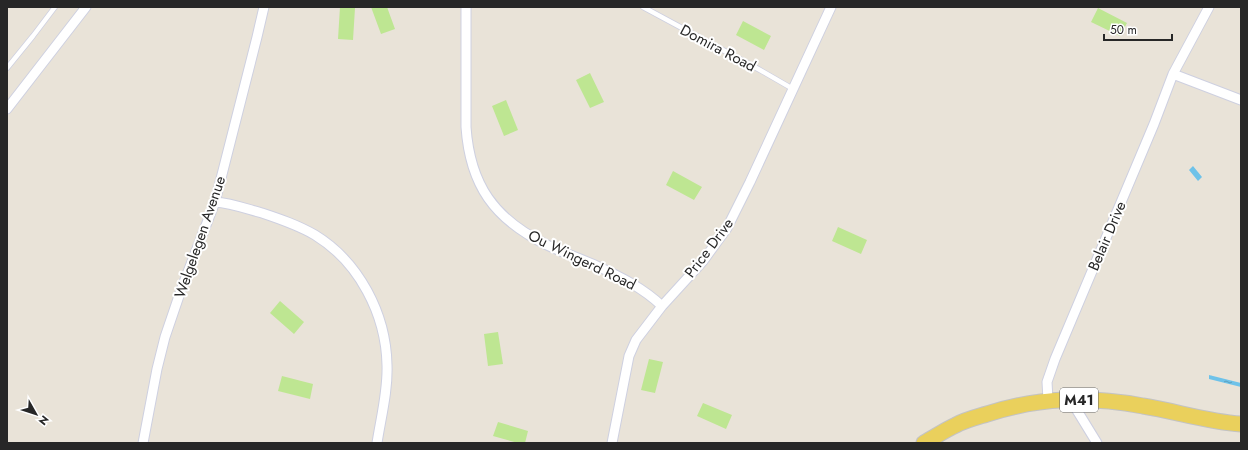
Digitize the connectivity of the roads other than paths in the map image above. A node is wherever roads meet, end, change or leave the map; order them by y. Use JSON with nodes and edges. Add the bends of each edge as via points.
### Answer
{"nodes":[{"id":1,"x":55,"y":7,"type":"edge"},
{"id":2,"x":86,"y":7,"type":"edge"},
{"id":3,"x":264,"y":7,"type":"edge"},
{"id":4,"x":466,"y":7,"type":"edge"},
{"id":5,"x":643,"y":7,"type":"edge"},
{"id":6,"x":831,"y":7,"type":"edge"},
{"id":7,"x":1209,"y":7,"type":"edge"},
{"id":8,"x":7,"y":68,"type":"edge"},
{"id":9,"x":1173,"y":74,"type":"junction"},
{"id":10,"x":793,"y":89,"type":"junction"},
{"id":11,"x":1241,"y":100,"type":"edge"},
{"id":12,"x":7,"y":109,"type":"edge"},
{"id":13,"x":215,"y":202,"type":"junction"},
{"id":14,"x":662,"y":306,"type":"junction"},
{"id":15,"x":1048,"y":400,"type":"junction"},
{"id":16,"x":1070,"y":400,"type":"junction"},
{"id":17,"x":1241,"y":424,"type":"edge"},
{"id":18,"x":143,"y":443,"type":"edge"},
{"id":19,"x":377,"y":443,"type":"edge"},
{"id":20,"x":612,"y":443,"type":"edge"},
{"id":21,"x":924,"y":443,"type":"edge"},
{"id":22,"x":1097,"y":443,"type":"edge"}],
"edges":[{"from":1,"to":8,"type":"lane"},
{"from":2,"to":12,"type":"street"},
{"from":3,"to":13,"type":"street","name":"Welgelegen Avenue"},
{"from":4,"to":14,"type":"street","name":"Ou Wingerd Road","via":[[467,142],[469,156],[485,195],[504,216],[523,231],[629,282],[649,294]]},
{"from":5,"to":10,"type":"lane","name":"Domira Road"},
{"from":6,"to":10,"type":"street","name":"Price Drive"},
{"from":7,"to":9,"type":"street","name":"Belair Drive"},
{"from":9,"to":11,"type":"street"},
{"from":9,"to":15,"type":"street","name":"Belair Drive","via":[[1055,359],[1047,382]]},
{"from":10,"to":14,"type":"street","name":"Price Drive","via":[[727,228],[703,261]]},
{"from":13,"to":18,"type":"street","name":"Welgelegen Avenue","via":[[166,337],[157,369]]},
{"from":13,"to":19,"type":"street","via":[[238,206],[302,228],[329,245],[358,276],[374,305],[384,335],[386,352],[387,383]]},
{"from":14,"to":20,"type":"street","name":"Price Drive","via":[[639,335],[631,352]]},
{"from":15,"to":16,"type":"main road","number":"M41"},
{"from":15,"to":21,"type":"main road","number":"M41","via":[[1009,407],[971,419]]},
{"from":16,"to":17,"type":"main road","number":"M41","via":[[1110,401]]},
{"from":16,"to":22,"type":"street"}]}
